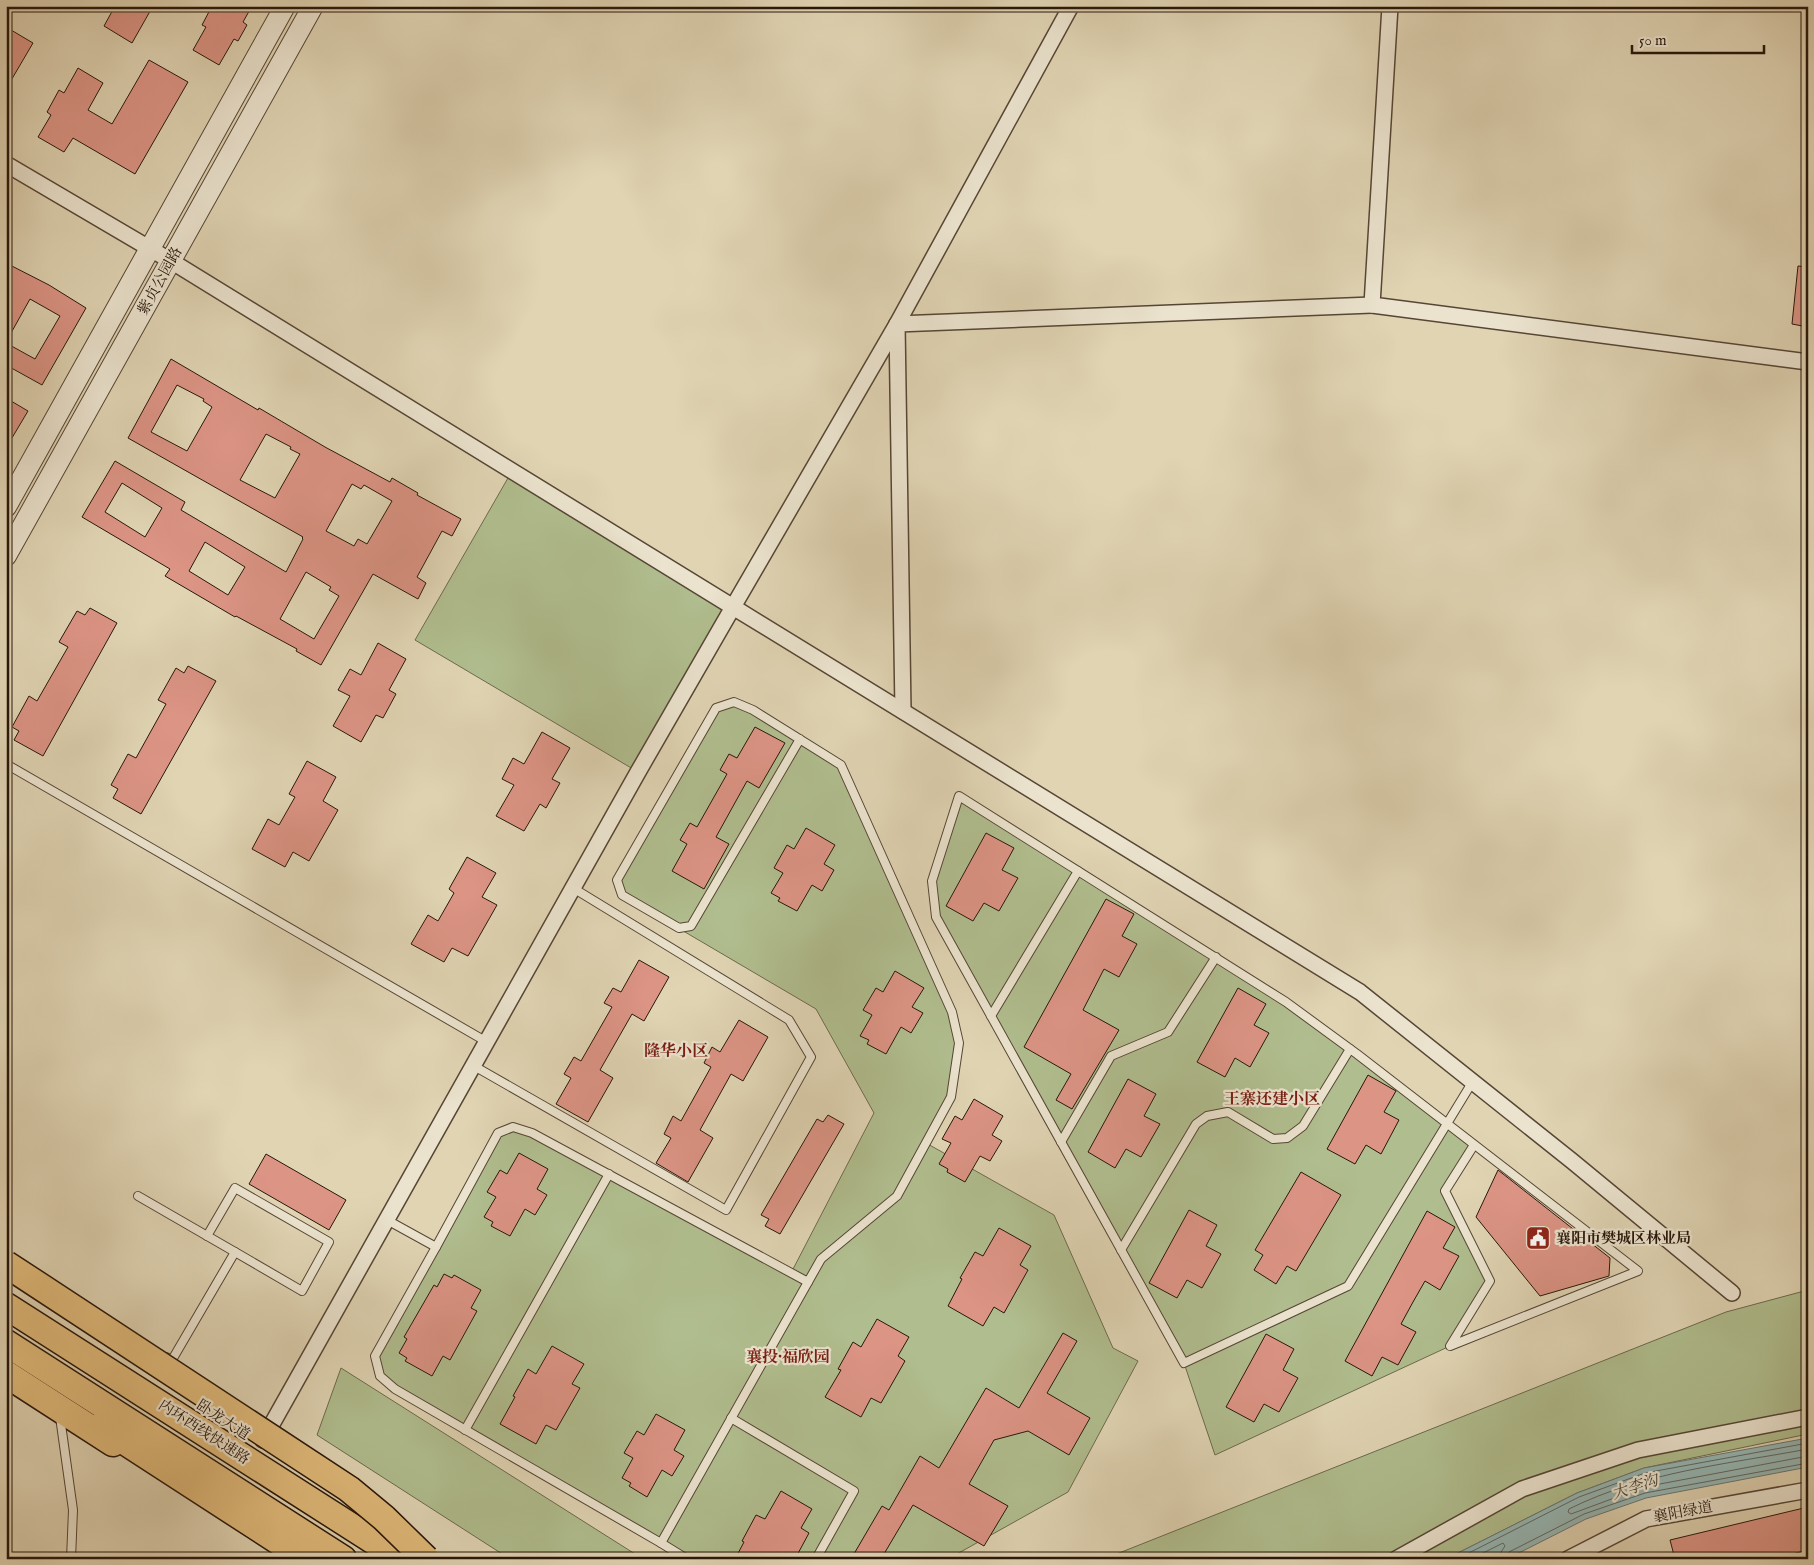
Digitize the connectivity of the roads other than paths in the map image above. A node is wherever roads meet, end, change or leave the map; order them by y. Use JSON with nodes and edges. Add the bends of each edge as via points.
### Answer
{"nodes":[{"id":1,"x":285,"y":6,"type":"edge"},
{"id":2,"x":313,"y":6,"type":"edge"},
{"id":3,"x":1071,"y":6,"type":"edge"},
{"id":4,"x":1390,"y":6,"type":"edge"},
{"id":5,"x":6,"y":164,"type":"edge"},
{"id":6,"x":150,"y":249,"type":"junction"},
{"id":7,"x":171,"y":261,"type":"junction"},
{"id":8,"x":1372,"y":305,"type":"junction"},
{"id":9,"x":897,"y":324,"type":"junction"},
{"id":10,"x":1808,"y":362,"type":"edge"},
{"id":11,"x":6,"y":507,"type":"edge"},
{"id":12,"x":6,"y":556,"type":"edge"},
{"id":13,"x":733,"y":607,"type":"junction"},
{"id":14,"x":903,"y":712,"type":"junction"},
{"id":15,"x":800,"y":739,"type":"junction"},
{"id":16,"x":6,"y":764,"type":"edge"},
{"id":17,"x":1078,"y":871,"type":"junction"},
{"id":18,"x":573,"y":888,"type":"junction"},
{"id":19,"x":1216,"y":957,"type":"junction"},
{"id":20,"x":991,"y":1016,"type":"junction"},
{"id":21,"x":487,"y":1042,"type":"junction"},
{"id":22,"x":1350,"y":1049,"type":"junction"},
{"id":23,"x":474,"y":1066,"type":"junction"},
{"id":24,"x":1473,"y":1082,"type":"junction"},
{"id":25,"x":1447,"y":1124,"type":"junction"},
{"id":26,"x":1061,"y":1142,"type":"junction"},
{"id":27,"x":1474,"y":1146,"type":"junction"},
{"id":28,"x":608,"y":1174,"type":"junction"},
{"id":29,"x":138,"y":1196,"type":"dead end"},
{"id":30,"x":388,"y":1220,"type":"junction"},
{"id":31,"x":207,"y":1236,"type":"junction"},
{"id":32,"x":436,"y":1247,"type":"junction"},
{"id":33,"x":1121,"y":1250,"type":"junction"},
{"id":34,"x":235,"y":1252,"type":"junction"},
{"id":35,"x":6,"y":1264,"type":"edge"},
{"id":36,"x":14,"y":1281,"type":"edge"},
{"id":37,"x":808,"y":1282,"type":"junction"},
{"id":38,"x":1732,"y":1293,"type":"dead end"},
{"id":39,"x":6,"y":1306,"type":"edge"},
{"id":40,"x":130,"y":1335,"type":"dead end"},
{"id":41,"x":6,"y":1343,"type":"edge"},
{"id":42,"x":155,"y":1350,"type":"dead end"},
{"id":43,"x":6,"y":1364,"type":"edge"},
{"id":44,"x":6,"y":1374,"type":"edge"},
{"id":45,"x":59,"y":1408,"type":"junction"},
{"id":46,"x":1808,"y":1417,"type":"edge"},
{"id":47,"x":731,"y":1418,"type":"junction"},
{"id":48,"x":465,"y":1430,"type":"junction"},
{"id":49,"x":261,"y":1444,"type":"junction"},
{"id":50,"x":1808,"y":1490,"type":"edge"},
{"id":51,"x":661,"y":1543,"type":"junction"},
{"id":52,"x":71,"y":1559,"type":"edge"},
{"id":53,"x":293,"y":1559,"type":"edge"},
{"id":54,"x":306,"y":1559,"type":"edge"},
{"id":55,"x":343,"y":1559,"type":"edge"},
{"id":56,"x":402,"y":1559,"type":"edge"},
{"id":57,"x":426,"y":1559,"type":"edge"},
{"id":58,"x":441,"y":1559,"type":"edge"},
{"id":59,"x":687,"y":1559,"type":"edge"},
{"id":60,"x":816,"y":1559,"type":"edge"},
{"id":61,"x":1396,"y":1559,"type":"edge"},
{"id":62,"x":1568,"y":1559,"type":"edge"}],
"edges":[{"from":1,"to":6,"type":"street","name":"紫贞公园路"},
{"from":2,"to":7,"type":"street","name":"紫贞公园路"},
{"from":3,"to":9,"type":"street"},
{"from":4,"to":8,"type":"street"},
{"from":5,"to":6,"type":"street"},
{"from":6,"to":7,"type":"street"},
{"from":6,"to":11,"type":"street","name":"紫贞公园路"},
{"from":7,"to":12,"type":"street","name":"紫贞公园路"},
{"from":7,"to":13,"type":"street"},
{"from":8,"to":9,"type":"street"},
{"from":8,"to":10,"type":"street"},
{"from":9,"to":13,"type":"street"},
{"from":9,"to":14,"type":"street"},
{"from":13,"to":14,"type":"street"},
{"from":13,"to":18,"type":"street"},
{"from":14,"to":24,"type":"street","via":[[1360,992]]},
{"from":15,"to":15,"type":"lane","via":[[691,926],[679,928],[622,895],[617,880],[716,708],[734,702]]},
{"from":15,"to":37,"type":"lane","via":[[841,765],[952,1012],[959,1043],[951,1097],[897,1196],[821,1259]]},
{"from":16,"to":21,"type":"lane"},
{"from":17,"to":19,"type":"lane"},
{"from":17,"to":20,"type":"lane"},
{"from":17,"to":20,"type":"lane","via":[[959,796],[932,881],[936,917]]},
{"from":18,"to":21,"type":"street"},
{"from":18,"to":23,"type":"lane","via":[[789,1020],[811,1057],[726,1210]]},
{"from":19,"to":22,"type":"lane","via":[[1286,1002]]},
{"from":19,"to":26,"type":"lane","via":[[1168,1032],[1111,1056]]},
{"from":20,"to":26,"type":"lane"},
{"from":21,"to":23,"type":"street"},
{"from":22,"to":25,"type":"lane"},
{"from":22,"to":33,"type":"lane","via":[[1303,1126],[1287,1138],[1273,1139],[1228,1112],[1207,1116],[1196,1124]]},
{"from":23,"to":30,"type":"street"},
{"from":24,"to":25,"type":"lane"},
{"from":24,"to":38,"type":"street"},
{"from":25,"to":27,"type":"lane"},
{"from":25,"to":33,"type":"lane","via":[[1348,1286],[1184,1363]]},
{"from":26,"to":33,"type":"lane"},
{"from":27,"to":27,"type":"lane","via":[[1584,1229],[1638,1271],[1450,1346],[1490,1281],[1445,1191]]},
{"from":28,"to":32,"type":"lane","via":[[532,1133],[513,1127],[498,1133]]},
{"from":28,"to":37,"type":"lane"},
{"from":28,"to":48,"type":"lane"},
{"from":29,"to":31,"type":"lane"},
{"from":30,"to":32,"type":"lane"},
{"from":30,"to":49,"type":"street"},
{"from":31,"to":34,"type":"lane"},
{"from":31,"to":34,"type":"lane","via":[[235,1188],[329,1242],[302,1291]]},
{"from":32,"to":48,"type":"lane","via":[[375,1356],[380,1376],[395,1389]]},
{"from":34,"to":42,"type":"lane","via":[[172,1360]]},
{"from":35,"to":57,"type":"highway","bridge":true,"via":[[349,1489]]},
{"from":36,"to":40,"type":"lane","via":[[70,1299]]},
{"from":36,"to":49,"type":"highway","name":"卧龙大道"},
{"from":37,"to":47,"type":"lane"},
{"from":39,"to":56,"type":"highway","name":"内环西线快速路"},
{"from":41,"to":55,"type":"highway"},
{"from":43,"to":54,"type":"highway"},
{"from":44,"to":45,"type":"highway"},
{"from":45,"to":52,"type":"lane","via":[[73,1510]]},
{"from":45,"to":53,"type":"highway"},
{"from":46,"to":61,"type":"street","via":[[1638,1450],[1522,1489]]},
{"from":47,"to":51,"type":"lane"},
{"from":47,"to":60,"type":"lane","via":[[854,1491]]},
{"from":48,"to":51,"type":"lane"},
{"from":49,"to":58,"type":"highway","name":"卧龙大道"},
{"from":50,"to":62,"type":"street","name":"襄阳绿道","via":[[1646,1518]]},
{"from":51,"to":59,"type":"lane"}]}
